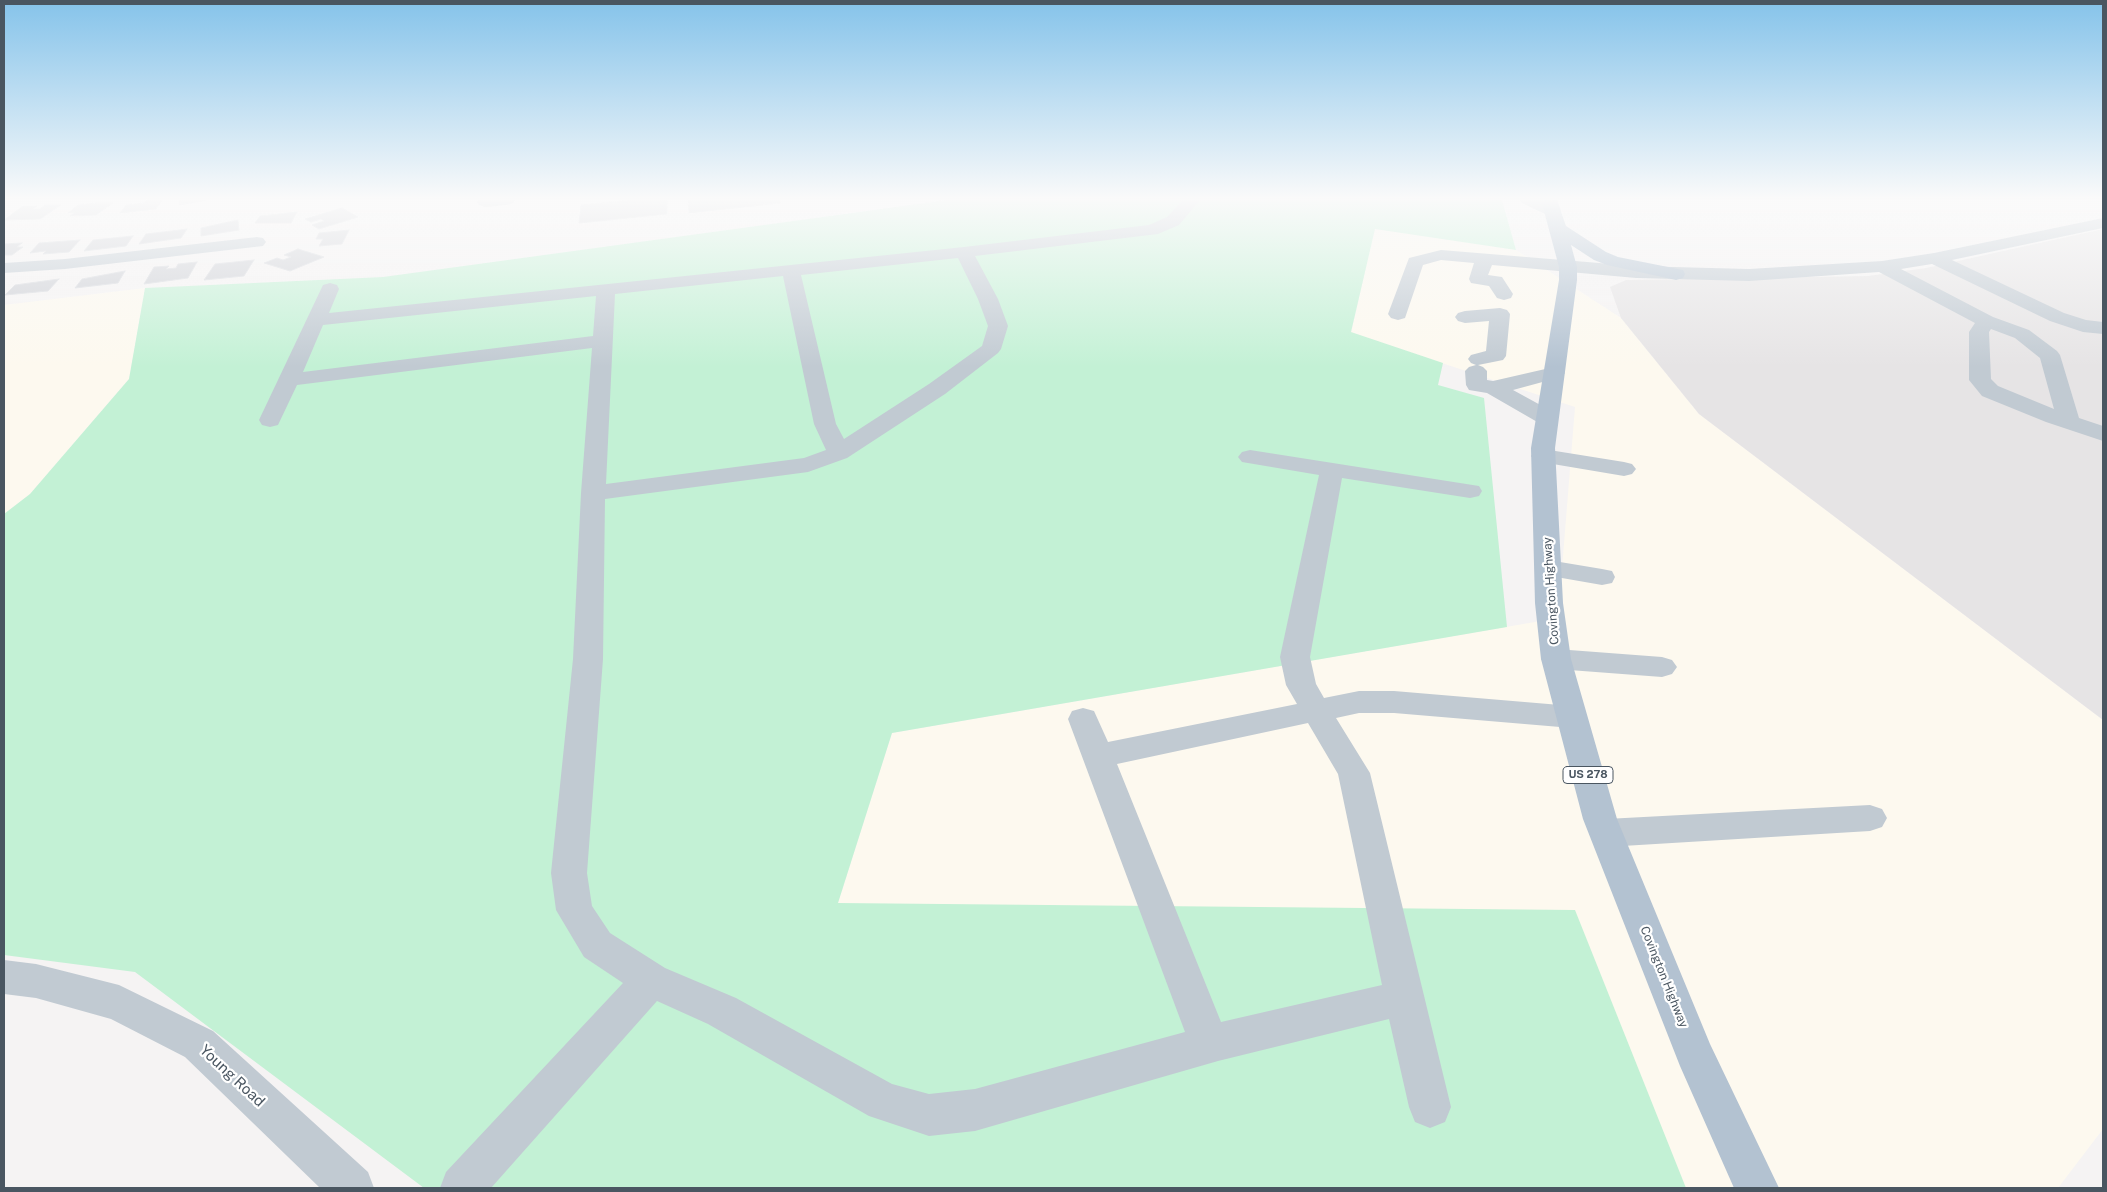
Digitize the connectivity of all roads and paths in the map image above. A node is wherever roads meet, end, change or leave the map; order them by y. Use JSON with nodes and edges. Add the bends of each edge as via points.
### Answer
{"nodes":[{"id":1,"x":138,"y":256,"type":"edge"},
{"id":2,"x":929,"y":256,"type":"edge"},
{"id":3,"x":966,"y":256,"type":"edge"},
{"id":4,"x":1439,"y":256,"type":"edge"},
{"id":5,"x":1451,"y":256,"type":"edge"},
{"id":6,"x":1565,"y":256,"type":"edge"},
{"id":7,"x":1602,"y":256,"type":"edge"},
{"id":8,"x":1945,"y":256,"type":"edge"},
{"id":9,"x":1487,"y":258,"type":"junction"},
{"id":10,"x":1934,"y":258,"type":"junction"},
{"id":11,"x":1882,"y":266,"type":"junction"},
{"id":12,"x":1568,"y":267,"type":"junction"},
{"id":13,"x":4,"y":268,"type":"edge"},
{"id":14,"x":791,"y":270,"type":"junction"},
{"id":15,"x":1676,"y":274,"type":"junction"},
{"id":16,"x":330,"y":289,"type":"dead end"},
{"id":17,"x":606,"y":290,"type":"junction"},
{"id":18,"x":1504,"y":294,"type":"dead end"},
{"id":19,"x":1398,"y":314,"type":"dead end"},
{"id":20,"x":1464,"y":317,"type":"dead end"},
{"id":21,"x":316,"y":320,"type":"junction"},
{"id":22,"x":1986,"y":321,"type":"junction"},
{"id":23,"x":2103,"y":328,"type":"edge"},
{"id":24,"x":603,"y":341,"type":"junction"},
{"id":25,"x":1554,"y":373,"type":"junction"},
{"id":26,"x":289,"y":380,"type":"junction"},
{"id":27,"x":1493,"y":387,"type":"junction"},
{"id":28,"x":1548,"y":418,"type":"junction"},
{"id":29,"x":270,"y":420,"type":"dead end"},
{"id":30,"x":2069,"y":422,"type":"junction"},
{"id":31,"x":2103,"y":434,"type":"edge"},
{"id":32,"x":839,"y":453,"type":"junction"},
{"id":33,"x":1543,"y":456,"type":"junction"},
{"id":34,"x":1250,"y":457,"type":"dead end"},
{"id":35,"x":1624,"y":469,"type":"dead end"},
{"id":36,"x":1332,"y":470,"type":"junction"},
{"id":37,"x":1470,"y":491,"type":"dead end"},
{"id":38,"x":592,"y":494,"type":"junction"},
{"id":39,"x":1548,"y":568,"type":"junction"},
{"id":40,"x":1602,"y":577,"type":"dead end"},
{"id":41,"x":1556,"y":659,"type":"junction"},
{"id":42,"x":1662,"y":667,"type":"dead end"},
{"id":43,"x":1314,"y":710,"type":"junction"},
{"id":44,"x":1572,"y":717,"type":"junction"},
{"id":45,"x":1083,"y":718,"type":"dead end"},
{"id":46,"x":1098,"y":756,"type":"junction"},
{"id":47,"x":1870,"y":818,"type":"dead end"},
{"id":48,"x":1606,"y":833,"type":"junction"},
{"id":49,"x":4,"y":977,"type":"edge"},
{"id":50,"x":651,"y":980,"type":"junction"},
{"id":51,"x":1404,"y":998,"type":"junction"},
{"id":52,"x":1210,"y":1044,"type":"junction"},
{"id":53,"x":1430,"y":1107,"type":"dead end"},
{"id":54,"x":352,"y":1188,"type":"edge"},
{"id":55,"x":462,"y":1188,"type":"edge"},
{"id":56,"x":1757,"y":1188,"type":"edge"}],
"edges":[{"from":1,"to":13,"type":"street"},
{"from":2,"to":14,"type":"street"},
{"from":3,"to":32,"type":"street","via":[[998,326],[991,348],[937,389]]},
{"from":4,"to":19,"type":"street","via":[[1415,262],[1419,271]]},
{"from":5,"to":9,"type":"street"},
{"from":6,"to":12,"type":"main road","name":"Covington Highway","number":"US 278"},
{"from":7,"to":15,"type":"main road"},
{"from":8,"to":10,"type":"street"},
{"from":9,"to":12,"type":"street"},
{"from":9,"to":18,"type":"street","via":[[1478,279],[1496,281]]},
{"from":10,"to":11,"type":"street"},
{"from":10,"to":23,"type":"street","via":[[2056,317],[2083,326]]},
{"from":11,"to":15,"type":"street","via":[[1749,275]]},
{"from":11,"to":22,"type":"street"},
{"from":12,"to":15,"type":"street"},
{"from":12,"to":25,"type":"main road","name":"Covington Highway","number":"US 278"},
{"from":14,"to":17,"type":"street"},
{"from":14,"to":32,"type":"street","via":[[825,424]]},
{"from":16,"to":21,"type":"street"},
{"from":17,"to":21,"type":"street"},
{"from":17,"to":24,"type":"street"},
{"from":20,"to":27,"type":"street","via":[[1500,314],[1496,356],[1477,365],[1477,385]]},
{"from":21,"to":26,"type":"street"},
{"from":22,"to":30,"type":"street","via":[[2022,334],[2050,355]]},
{"from":22,"to":30,"type":"street","via":[[1979,332],[1980,380],[1990,391]]},
{"from":24,"to":26,"type":"street"},
{"from":24,"to":38,"type":"street"},
{"from":25,"to":27,"type":"street"},
{"from":25,"to":28,"type":"main road","name":"Covington Highway","number":"US 278"},
{"from":26,"to":29,"type":"street"},
{"from":27,"to":28,"type":"street"},
{"from":28,"to":33,"type":"main road","name":"Covington Highway","number":"US 278"},
{"from":30,"to":31,"type":"street"},
{"from":32,"to":38,"type":"street","via":[[808,465]]},
{"from":33,"to":35,"type":"street"},
{"from":33,"to":39,"type":"main road","name":"Covington Highway","number":"US 278"},
{"from":34,"to":36,"type":"street"},
{"from":36,"to":37,"type":"street"},
{"from":36,"to":43,"type":"street","via":[[1295,657],[1301,686]]},
{"from":38,"to":50,"type":"street","via":[[588,659],[569,873],[574,910],[597,945]]},
{"from":39,"to":40,"type":"street"},
{"from":39,"to":41,"type":"main road","name":"Covington Highway","number":"US 278"},
{"from":41,"to":42,"type":"street"},
{"from":41,"to":44,"type":"main road","name":"Covington Highway","number":"US 278"},
{"from":43,"to":44,"type":"street","via":[[1359,702],[1394,702]]},
{"from":43,"to":46,"type":"street"},
{"from":43,"to":51,"type":"street","via":[[1339,744],[1354,772]]},
{"from":44,"to":48,"type":"main road","name":"Covington Highway","number":"US 278"},
{"from":45,"to":46,"type":"street"},
{"from":46,"to":52,"type":"street"},
{"from":47,"to":48,"type":"street"},
{"from":48,"to":56,"type":"main road","name":"Covington Highway","number":"US 278","via":[[1694,1053]]},
{"from":49,"to":54,"type":"street","name":"Young Road","via":[[36,981],[118,1003],[199,1044]]},
{"from":50,"to":52,"type":"street","via":[[722,1011],[884,1102],[928,1115],[974,1110]]},
{"from":50,"to":55,"type":"street"},
{"from":51,"to":52,"type":"street"},
{"from":51,"to":53,"type":"street"}]}
